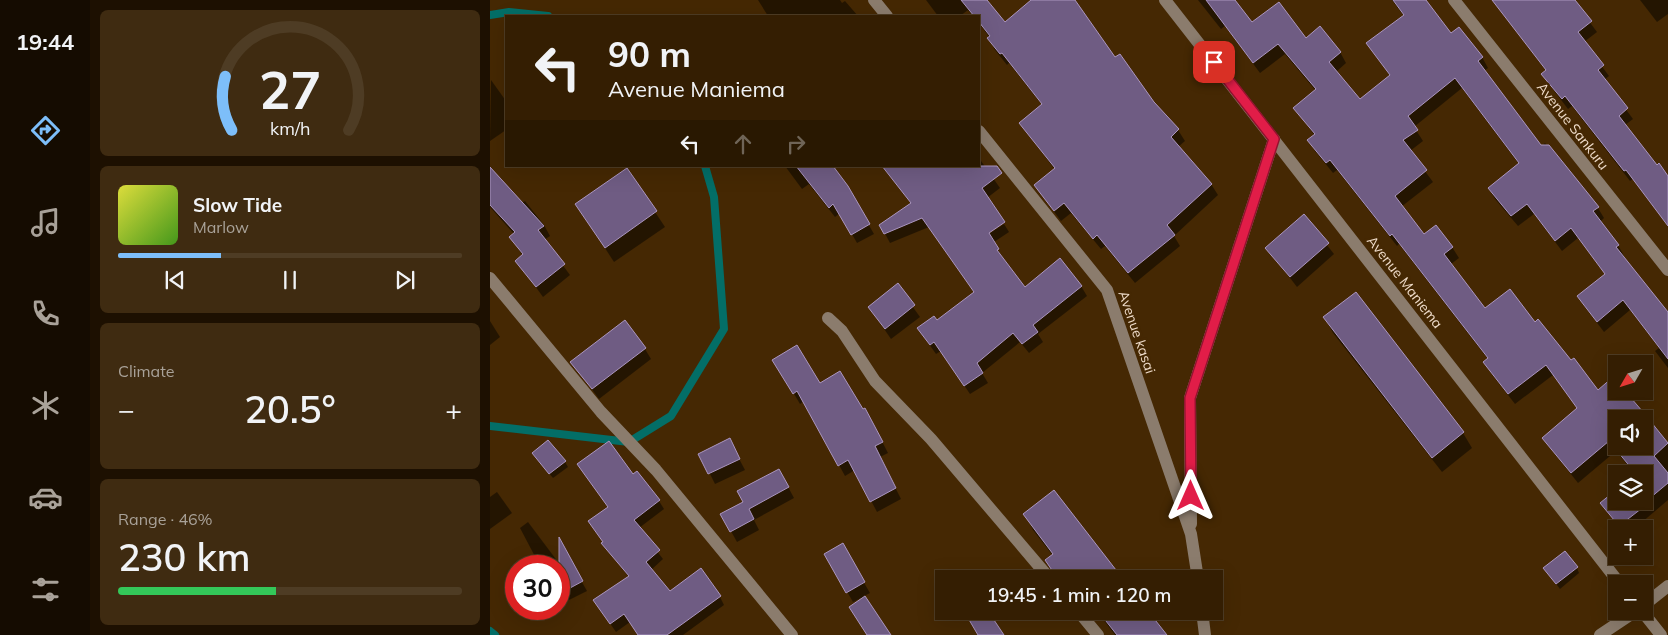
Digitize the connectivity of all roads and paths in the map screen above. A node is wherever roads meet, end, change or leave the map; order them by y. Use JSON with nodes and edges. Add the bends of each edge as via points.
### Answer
{"nodes":[{"id":1,"x":874,"y":0,"type":"edge"},
{"id":2,"x":1165,"y":0,"type":"edge"},
{"id":3,"x":1454,"y":0,"type":"edge"},
{"id":4,"x":886,"y":15,"type":"edge"},
{"id":5,"x":980,"y":132,"type":"edge"},
{"id":6,"x":1274,"y":139,"type":"junction"},
{"id":7,"x":1668,"y":270,"type":"edge"},
{"id":8,"x":490,"y":278,"type":"edge"},
{"id":9,"x":828,"y":318,"type":"dead end"},
{"id":10,"x":1191,"y":534,"type":"junction"},
{"id":11,"x":1042,"y":570,"type":"edge"},
{"id":12,"x":1197,"y":570,"type":"edge"},
{"id":13,"x":1613,"y":575,"type":"edge"},
{"id":14,"x":1668,"y":586,"type":"edge"},
{"id":15,"x":1653,"y":598,"type":"edge"},
{"id":16,"x":1086,"y":620,"type":"edge"},
{"id":17,"x":1203,"y":620,"type":"edge"},
{"id":18,"x":1622,"y":620,"type":"edge"},
{"id":19,"x":1649,"y":620,"type":"edge"},
{"id":20,"x":792,"y":635,"type":"edge"},
{"id":21,"x":1098,"y":635,"type":"edge"},
{"id":22,"x":1205,"y":635,"type":"edge"},
{"id":23,"x":1600,"y":635,"type":"edge"},
{"id":24,"x":1661,"y":635,"type":"edge"}],
"edges":[{"from":1,"to":4,"type":"street"},
{"from":2,"to":6,"type":"street","name":"Avenue Maniema"},
{"from":3,"to":7,"type":"street","name":"Avenue Sankuru"},
{"from":5,"to":10,"type":"street","name":"Avenue kasai","via":[[1107,290]]},
{"from":6,"to":10,"type":"street","via":[[1190,398]]},
{"from":6,"to":13,"type":"street","name":"Avenue Maniema"},
{"from":8,"to":20,"type":"street","via":[[601,412],[656,470]]},
{"from":9,"to":11,"type":"street","via":[[842,330],[875,381],[931,439]]},
{"from":10,"to":12,"type":"street","name":"Avenue kasai"},
{"from":14,"to":15,"type":"street"},
{"from":16,"to":21,"type":"street"},
{"from":17,"to":22,"type":"street"},
{"from":18,"to":23,"type":"street"},
{"from":19,"to":24,"type":"street"}]}
